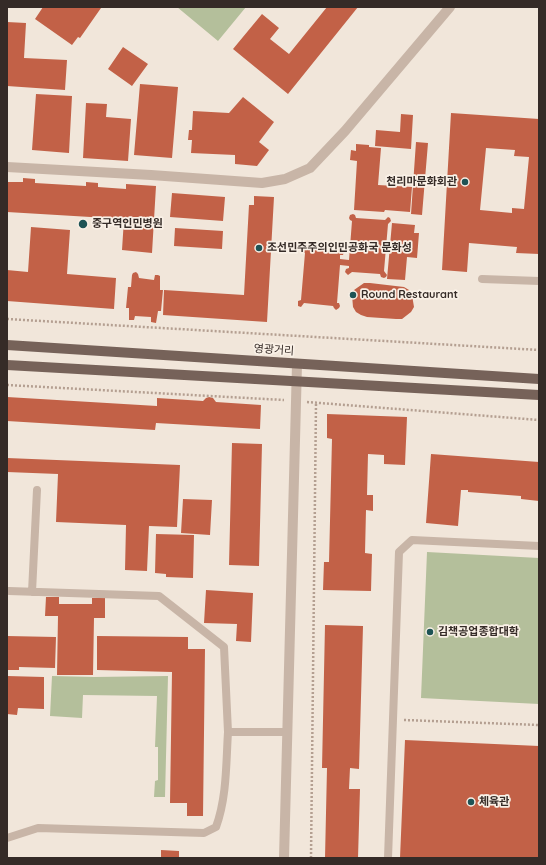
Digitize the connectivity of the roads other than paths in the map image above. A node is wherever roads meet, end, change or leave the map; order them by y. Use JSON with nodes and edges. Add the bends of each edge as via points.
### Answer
{"nodes":[{"id":1,"x":450,"y":7,"type":"edge"},
{"id":2,"x":7,"y":167,"type":"edge"},
{"id":3,"x":482,"y":279,"type":"dead end"},
{"id":4,"x":539,"y":281,"type":"edge"},
{"id":5,"x":7,"y":345,"type":"edge"},
{"id":6,"x":297,"y":364,"type":"junction"},
{"id":7,"x":7,"y":365,"type":"edge"},
{"id":8,"x":539,"y":379,"type":"edge"},
{"id":9,"x":296,"y":380,"type":"junction"},
{"id":10,"x":539,"y":395,"type":"edge"},
{"id":11,"x":37,"y":490,"type":"dead end"},
{"id":12,"x":539,"y":546,"type":"edge"},
{"id":13,"x":9,"y":590,"type":"dead end"},
{"id":14,"x":32,"y":592,"type":"junction"},
{"id":15,"x":228,"y":732,"type":"junction"},
{"id":16,"x":287,"y":732,"type":"junction"},
{"id":17,"x":7,"y":838,"type":"edge"},
{"id":18,"x":284,"y":858,"type":"edge"},
{"id":19,"x":388,"y":858,"type":"edge"}],
"edges":[{"from":1,"to":2,"type":"street","via":[[345,131],[310,168],[285,179],[255,183]]},
{"from":3,"to":4,"type":"lane"},
{"from":5,"to":6,"type":"main road","name":"영광거리"},
{"from":6,"to":8,"type":"main road","name":"영광거리"},
{"from":6,"to":9,"type":"street"},
{"from":7,"to":9,"type":"main road"},
{"from":9,"to":10,"type":"main road"},
{"from":9,"to":16,"type":"street"},
{"from":11,"to":14,"type":"lane"},
{"from":12,"to":19,"type":"lane","via":[[412,540],[399,552]]},
{"from":13,"to":14,"type":"lane"},
{"from":14,"to":15,"type":"lane","via":[[159,596],[224,647]]},
{"from":15,"to":16,"type":"lane"},
{"from":15,"to":17,"type":"lane","via":[[226,779],[221,812],[216,827],[204,833],[38,828]]},
{"from":16,"to":18,"type":"street"}]}
